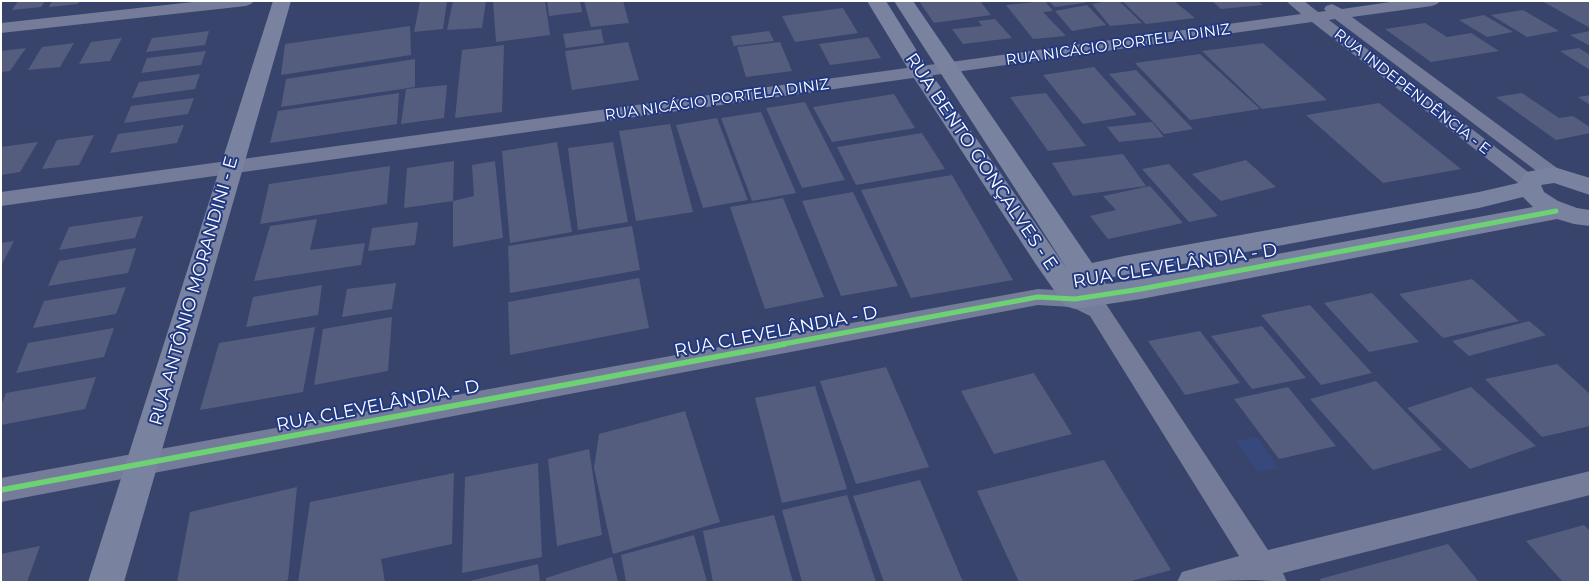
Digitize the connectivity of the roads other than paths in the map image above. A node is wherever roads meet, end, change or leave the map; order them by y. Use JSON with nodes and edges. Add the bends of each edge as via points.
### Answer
{"nodes":[{"id":1,"x":246,"y":1,"type":"edge"},
{"id":2,"x":282,"y":1,"type":"edge"},
{"id":3,"x":876,"y":1,"type":"edge"},
{"id":4,"x":903,"y":1,"type":"edge"},
{"id":5,"x":1294,"y":1,"type":"edge"},
{"id":6,"x":1432,"y":1,"type":"edge"},
{"id":7,"x":1318,"y":9,"type":"edge"},
{"id":8,"x":1338,"y":14,"type":"junction"},
{"id":9,"x":1,"y":28,"type":"edge"},
{"id":10,"x":948,"y":68,"type":"junction"},
{"id":11,"x":920,"y":72,"type":"junction"},
{"id":12,"x":1418,"y":74,"type":"junction"},
{"id":13,"x":1393,"y":77,"type":"junction"},
{"id":14,"x":230,"y":168,"type":"junction"},
{"id":15,"x":1577,"y":180,"type":"edge"},
{"id":16,"x":1529,"y":185,"type":"junction"},
{"id":17,"x":1,"y":199,"type":"edge"},
{"id":18,"x":1556,"y":211,"type":"junction"},
{"id":19,"x":1590,"y":218,"type":"edge"},
{"id":20,"x":1084,"y":291,"type":"junction"},
{"id":21,"x":143,"y":464,"type":"junction"},
{"id":22,"x":1590,"y":483,"type":"edge"},
{"id":23,"x":1,"y":490,"type":"edge"},
{"id":24,"x":1266,"y":573,"type":"edge"},
{"id":25,"x":106,"y":582,"type":"edge"},
{"id":26,"x":1192,"y":582,"type":"edge"}],
"edges":[{"from":1,"to":9,"type":"street"},
{"from":2,"to":14,"type":"street","name":"RUA ANTÔNIO MORANDINI - E"},
{"from":3,"to":11,"type":"street","name":"RUA BENTO GONÇALVES - E"},
{"from":4,"to":10,"type":"street","name":"RUA BENTO GONÇALVES - E"},
{"from":5,"to":7,"type":"street","name":"RUA INDEPENDÊNCIA - E"},
{"from":6,"to":8,"type":"street","name":"RUA NICÁCIO PORTELA DINIZ"},
{"from":7,"to":8,"type":"street","name":"RUA NICÁCIO PORTELA DINIZ"},
{"from":7,"to":10,"type":"street","name":"RUA NICÁCIO PORTELA DINIZ"},
{"from":7,"to":13,"type":"street","name":"RUA INDEPENDÊNCIA - E"},
{"from":8,"to":12,"type":"street","name":"RUA INDEPENDÊNCIA - E"},
{"from":10,"to":11,"type":"street","name":"RUA NICÁCIO PORTELA DINIZ"},
{"from":10,"to":20,"type":"street","name":"RUA BENTO GONÇALVES - E"},
{"from":11,"to":14,"type":"street","name":"RUA NICÁCIO PORTELA DINIZ"},
{"from":11,"to":20,"type":"street","name":"RUA BENTO GONÇALVES - E"},
{"from":12,"to":13,"type":"street"},
{"from":12,"to":15,"type":"street","name":"RUA INDEPENDÊNCIA - E"},
{"from":13,"to":16,"type":"street","name":"RUA INDEPENDÊNCIA - E"},
{"from":14,"to":17,"type":"street","name":"RUA NICÁCIO PORTELA DINIZ"},
{"from":14,"to":21,"type":"street","name":"RUA ANTÔNIO MORANDINI - E"},
{"from":15,"to":16,"type":"street","name":"RUA CLEVELÂNDIA - D","via":[[1540,175]]},
{"from":16,"to":18,"type":"street","via":[[1538,200]]},
{"from":16,"to":20,"type":"street","name":"RUA CLEVELÂNDIA - D","via":[[1479,200],[1134,263]]},
{"from":18,"to":19,"type":"street"},
{"from":18,"to":20,"type":"street","name":"RUA CLEVELÂNDIA - D","via":[[1170,284]]},
{"from":20,"to":21,"type":"street","name":"RUA CLEVELÂNDIA - D"},
{"from":20,"to":24,"type":"street","name":"RUA BENTO GONÇALVES - E"},
{"from":21,"to":23,"type":"street","name":"RUA CLEVELÂNDIA - D"},
{"from":21,"to":25,"type":"street","name":"RUA ANTÔNIO MORANDINI - E"},
{"from":22,"to":24,"type":"street"},
{"from":24,"to":26,"type":"street"}]}
